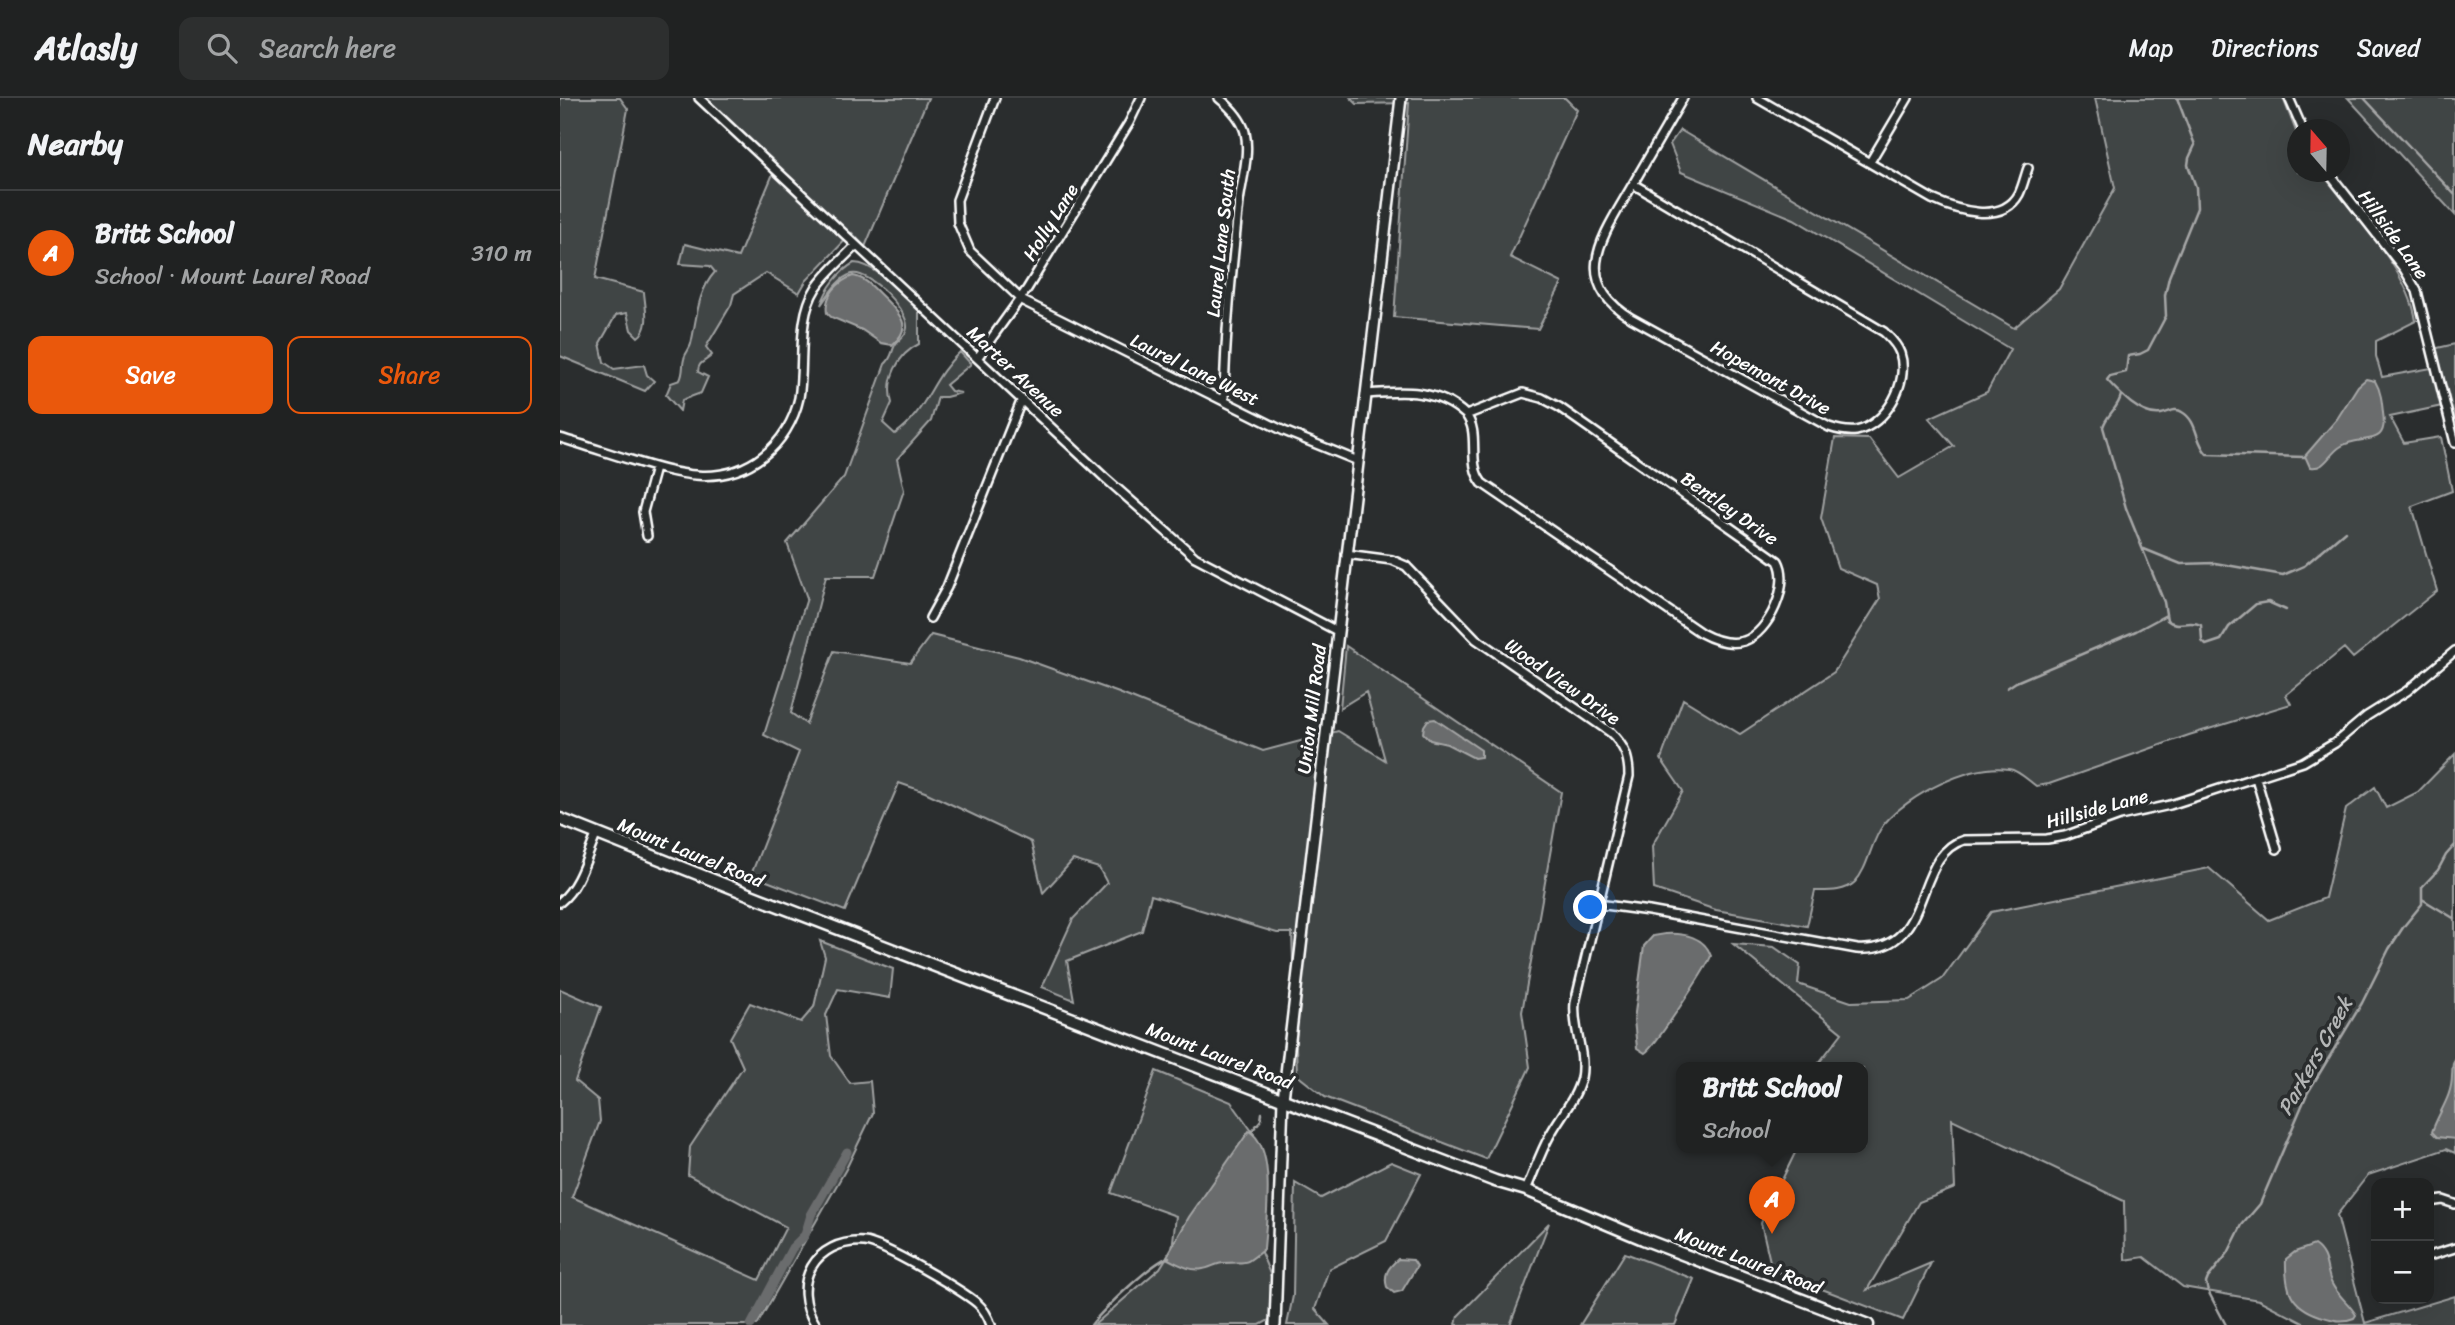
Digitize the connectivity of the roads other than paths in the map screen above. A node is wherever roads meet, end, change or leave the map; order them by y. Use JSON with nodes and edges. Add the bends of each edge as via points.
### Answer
{"nodes":[{"id":1,"x":699,"y":98,"type":"edge"},
{"id":2,"x":995,"y":98,"type":"edge"},
{"id":3,"x":1141,"y":98,"type":"edge"},
{"id":4,"x":1219,"y":98,"type":"edge"},
{"id":5,"x":1401,"y":98,"type":"edge"},
{"id":6,"x":1683,"y":98,"type":"edge"},
{"id":7,"x":1757,"y":98,"type":"edge"},
{"id":8,"x":1908,"y":98,"type":"edge"},
{"id":9,"x":2289,"y":98,"type":"edge"},
{"id":10,"x":2298,"y":119,"type":"edge"},
{"id":11,"x":1870,"y":162,"type":"junction"},
{"id":12,"x":2028,"y":168,"type":"dead end"},
{"id":13,"x":2336,"y":182,"type":"edge"},
{"id":14,"x":1633,"y":184,"type":"junction"},
{"id":15,"x":856,"y":245,"type":"junction"},
{"id":16,"x":1020,"y":298,"type":"junction"},
{"id":17,"x":978,"y":357,"type":"junction"},
{"id":18,"x":1366,"y":394,"type":"junction"},
{"id":19,"x":1022,"y":399,"type":"junction"},
{"id":20,"x":1224,"y":400,"type":"junction"},
{"id":21,"x":1466,"y":415,"type":"junction"},
{"id":22,"x":560,"y":438,"type":"edge"},
{"id":23,"x":2455,"y":443,"type":"edge"},
{"id":24,"x":1358,"y":461,"type":"junction"},
{"id":25,"x":655,"y":468,"type":"junction"},
{"id":26,"x":647,"y":536,"type":"dead end"},
{"id":27,"x":1346,"y":554,"type":"junction"},
{"id":28,"x":930,"y":618,"type":"dead end"},
{"id":29,"x":1338,"y":631,"type":"junction"},
{"id":30,"x":2455,"y":651,"type":"edge"},
{"id":31,"x":2256,"y":778,"type":"junction"},
{"id":32,"x":560,"y":819,"type":"edge"},
{"id":33,"x":597,"y":833,"type":"junction"},
{"id":34,"x":2277,"y":849,"type":"dead end"},
{"id":35,"x":560,"y":902,"type":"edge"},
{"id":36,"x":1598,"y":904,"type":"junction"},
{"id":37,"x":1283,"y":1099,"type":"junction"},
{"id":38,"x":1526,"y":1190,"type":"junction"},
{"id":39,"x":2434,"y":1201,"type":"edge"},
{"id":40,"x":2455,"y":1204,"type":"edge"},
{"id":41,"x":2455,"y":1248,"type":"edge"},
{"id":42,"x":2434,"y":1254,"type":"edge"},
{"id":43,"x":816,"y":1325,"type":"edge"},
{"id":44,"x":991,"y":1325,"type":"edge"},
{"id":45,"x":1275,"y":1325,"type":"edge"},
{"id":46,"x":1868,"y":1325,"type":"edge"}],
"edges":[{"from":1,"to":15,"type":"street","name":"Marter Avenue"},
{"from":2,"to":16,"type":"street","name":"Laurel Lane West","via":[[957,200],[958,223],[970,251]]},
{"from":3,"to":16,"type":"street","name":"Holly Lane"},
{"from":4,"to":20,"type":"street","name":"Laurel Lane South","via":[[1240,121],[1246,154],[1225,344]]},
{"from":5,"to":18,"type":"street","name":"Union Mill Road"},
{"from":6,"to":14,"type":"street","name":"Hopemont Drive"},
{"from":7,"to":11,"type":"street"},
{"from":8,"to":11,"type":"street"},
{"from":9,"to":10,"type":"street"},
{"from":11,"to":12,"type":"street","via":[[1944,204],[1979,213],[2010,205]]},
{"from":13,"to":23,"type":"street","name":"Hillside Lane","via":[[2417,290]]},
{"from":14,"to":14,"type":"street","name":"Hopemont Drive","via":[[1597,253],[1596,278],[1608,302],[1829,427],[1856,430],[1880,418],[1896,394],[1902,367],[1894,342],[1884,332]]},
{"from":15,"to":17,"type":"street","name":"Marter Avenue"},
{"from":15,"to":25,"type":"street","via":[[811,297],[796,409],[775,446],[751,465],[712,477]]},
{"from":16,"to":17,"type":"street","name":"Holly Lane"},
{"from":16,"to":20,"type":"street","name":"Laurel Lane West"},
{"from":17,"to":19,"type":"street","name":"Marter Avenue"},
{"from":18,"to":21,"type":"street","via":[[1431,394]]},
{"from":18,"to":24,"type":"street","name":"Union Mill Road"},
{"from":19,"to":28,"type":"street","via":[[947,587]]},
{"from":19,"to":29,"type":"street","name":"Marter Avenue","via":[[1195,557]]},
{"from":20,"to":24,"type":"street","name":"Laurel Lane West","via":[[1299,438]]},
{"from":21,"to":21,"type":"street","name":"Bentley Drive","via":[[1523,393],[1559,407],[1778,561],[1784,574],[1782,590],[1768,620],[1745,641],[1707,637],[1487,488],[1474,470],[1473,425]]},
{"from":22,"to":25,"type":"street"},
{"from":24,"to":27,"type":"street","name":"Union Mill Road"},
{"from":25,"to":26,"type":"street","via":[[643,512]]},
{"from":27,"to":29,"type":"street","name":"Union Mill Road"},
{"from":27,"to":36,"type":"street","name":"Wood View Drive","via":[[1406,566],[1476,639],[1622,744],[1629,776]]},
{"from":29,"to":37,"type":"street","name":"Union Mill Road"},
{"from":30,"to":31,"type":"street","name":"Hillside Lane","via":[[2316,755]]},
{"from":31,"to":34,"type":"street"},
{"from":31,"to":36,"type":"street","name":"Hillside Lane","via":[[2056,838],[1960,841],[1937,864],[1906,930],[1876,948],[1857,949]]},
{"from":32,"to":33,"type":"main road","name":"Mount Laurel Road"},
{"from":33,"to":35,"type":"street","via":[[576,881]]},
{"from":33,"to":37,"type":"main road","name":"Mount Laurel Road"},
{"from":36,"to":38,"type":"street","name":"Wood View Drive","via":[[1574,1011],[1581,1079]]},
{"from":37,"to":38,"type":"main road","name":"Mount Laurel Road"},
{"from":37,"to":45,"type":"street","name":"Union Mill Road"},
{"from":38,"to":46,"type":"main road","name":"Mount Laurel Road"},
{"from":39,"to":40,"type":"street"},
{"from":41,"to":42,"type":"street"},
{"from":43,"to":44,"type":"street","via":[[803,1294],[811,1267],[834,1248],[863,1242],[891,1252],[969,1297],[983,1309]]}]}
